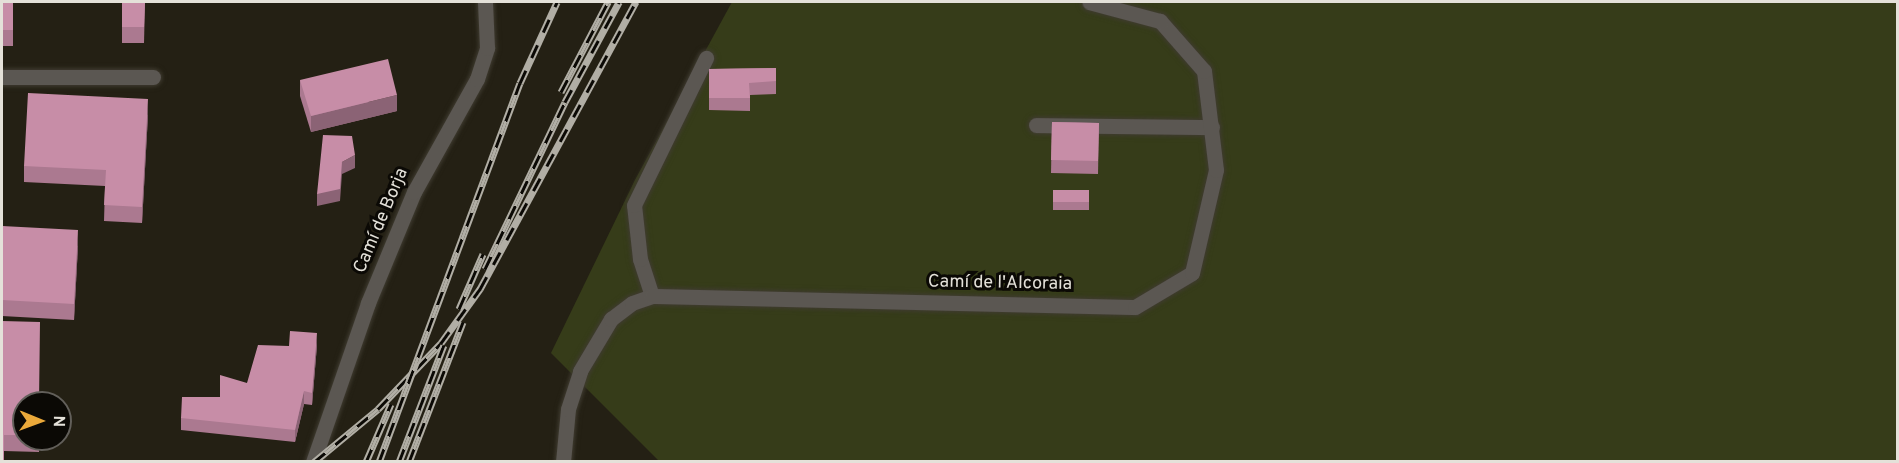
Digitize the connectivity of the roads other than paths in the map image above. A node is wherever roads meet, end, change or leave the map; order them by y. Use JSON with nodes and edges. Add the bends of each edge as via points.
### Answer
{"nodes":[{"id":1,"x":485,"y":2,"type":"edge"},
{"id":2,"x":1089,"y":2,"type":"edge"},
{"id":3,"x":706,"y":58,"type":"dead end"},
{"id":4,"x":2,"y":77,"type":"edge"},
{"id":5,"x":153,"y":77,"type":"dead end"},
{"id":6,"x":1036,"y":125,"type":"dead end"},
{"id":7,"x":1212,"y":127,"type":"junction"},
{"id":8,"x":652,"y":296,"type":"junction"},
{"id":9,"x":314,"y":462,"type":"edge"},
{"id":10,"x":563,"y":462,"type":"edge"}],
"edges":[{"from":1,"to":9,"type":"street","name":"Camí de Borja","via":[[487,48],[477,79],[414,192],[368,303]]},
{"from":2,"to":7,"type":"street","name":"Camí de l'Alcoraia","via":[[1160,21],[1204,71]]},
{"from":3,"to":8,"type":"street","via":[[634,205],[640,259]]},
{"from":4,"to":5,"type":"street"},
{"from":6,"to":7,"type":"street"},
{"from":7,"to":8,"type":"street","name":"Camí de l'Alcoraia","via":[[1216,170],[1192,273],[1136,307]]},
{"from":8,"to":10,"type":"street","name":"Camí de l'Alcoraia","via":[[632,303],[610,319],[580,371],[568,409]]}]}
